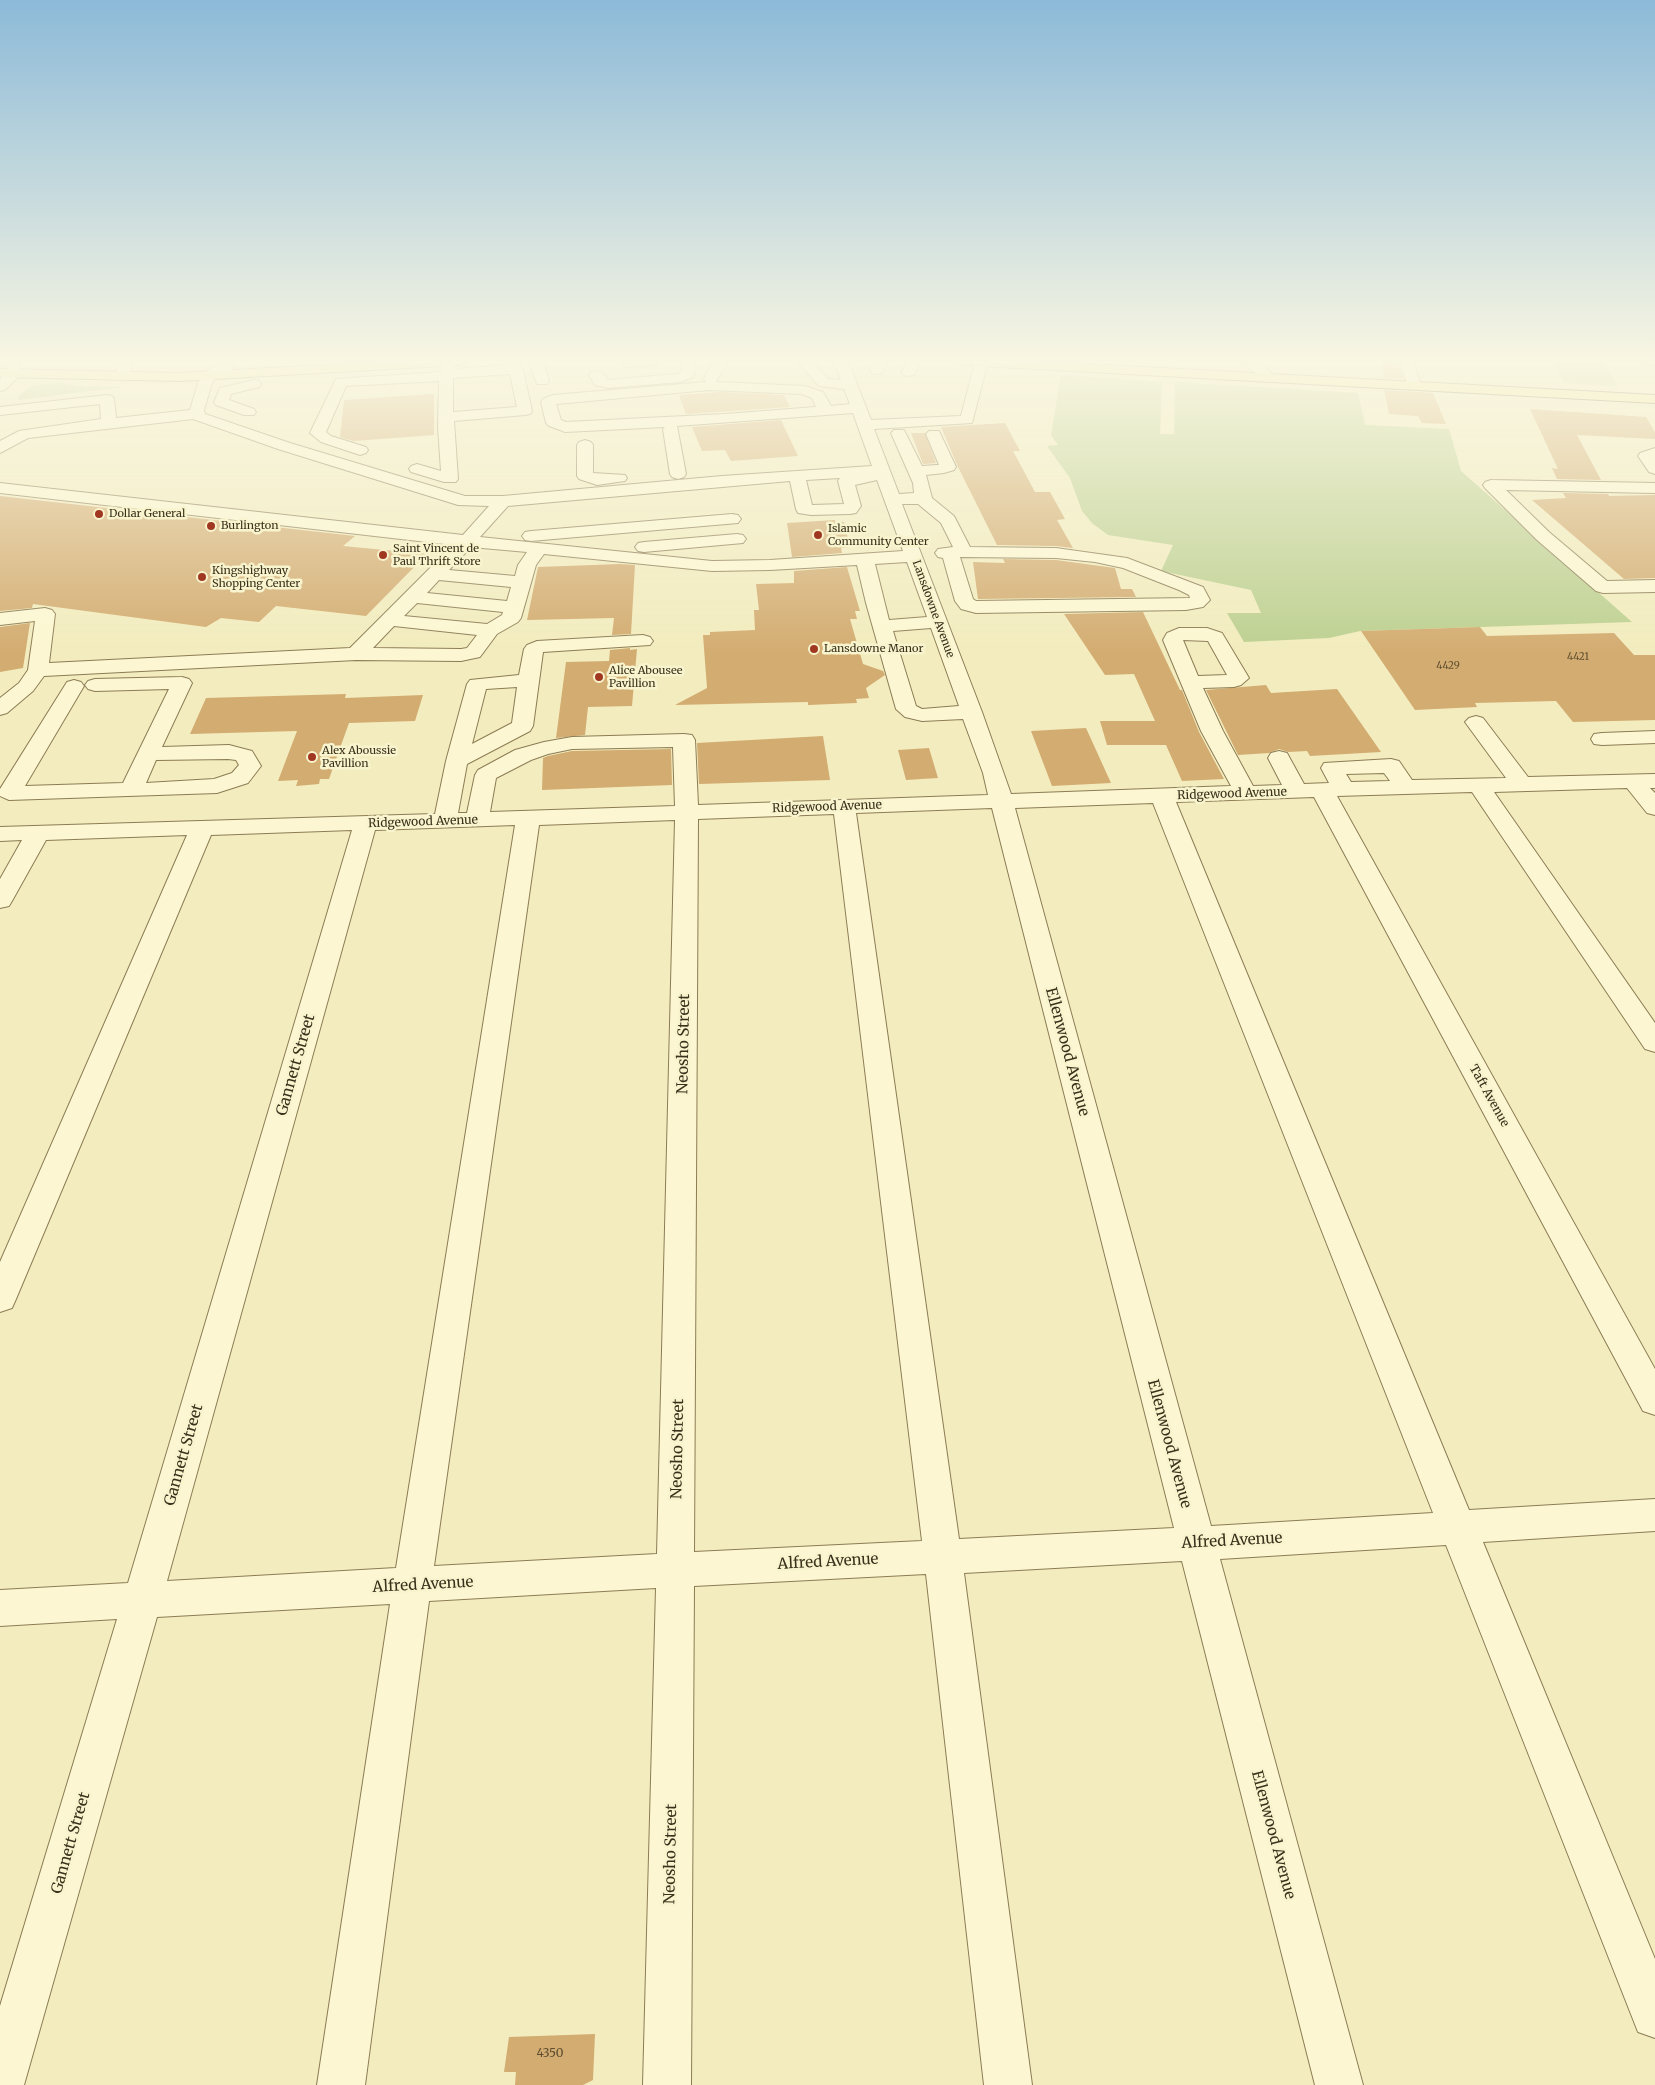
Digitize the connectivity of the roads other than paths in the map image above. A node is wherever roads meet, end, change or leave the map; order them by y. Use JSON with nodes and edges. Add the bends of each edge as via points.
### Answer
{"nodes":[{"id":1,"x":324,"y":458,"type":"edge"},
{"id":2,"x":449,"y":458,"type":"edge"},
{"id":3,"x":585,"y":458,"type":"edge"},
{"id":4,"x":676,"y":458,"type":"edge"},
{"id":5,"x":877,"y":458,"type":"edge"},
{"id":6,"x":910,"y":458,"type":"edge"},
{"id":7,"x":945,"y":458,"type":"edge"},
{"id":8,"x":1648,"y":458,"type":"edge"},
{"id":9,"x":406,"y":465,"type":"dead end"},
{"id":10,"x":881,"y":469,"type":"junction"},
{"id":11,"x":1655,"y":469,"type":"edge"},
{"id":12,"x":916,"y":471,"type":"junction"},
{"id":13,"x":678,"y":474,"type":"junction"},
{"id":14,"x":797,"y":476,"type":"junction"},
{"id":15,"x":722,"y":481,"type":"junction"},
{"id":16,"x":0,"y":488,"type":"edge"},
{"id":17,"x":1655,"y":488,"type":"edge"},
{"id":18,"x":892,"y":499,"type":"junction"},
{"id":19,"x":924,"y":500,"type":"junction"},
{"id":20,"x":464,"y":501,"type":"junction"},
{"id":21,"x":451,"y":512,"type":"dead end"},
{"id":22,"x":499,"y":512,"type":"junction"},
{"id":23,"x":732,"y":519,"type":"junction"},
{"id":24,"x":737,"y":539,"type":"junction"},
{"id":25,"x":469,"y":545,"type":"junction"},
{"id":26,"x":954,"y":552,"type":"junction"},
{"id":27,"x":584,"y":553,"type":"junction"},
{"id":28,"x":534,"y":555,"type":"junction"},
{"id":29,"x":913,"y":555,"type":"junction"},
{"id":30,"x":865,"y":559,"type":"junction"},
{"id":31,"x":744,"y":566,"type":"junction"},
{"id":32,"x":434,"y":574,"type":"junction"},
{"id":33,"x":522,"y":582,"type":"junction"},
{"id":34,"x":1655,"y":586,"type":"edge"},
{"id":35,"x":412,"y":597,"type":"junction"},
{"id":36,"x":514,"y":607,"type":"junction"},
{"id":37,"x":0,"y":619,"type":"edge"},
{"id":38,"x":389,"y":620,"type":"junction"},
{"id":39,"x":938,"y":622,"type":"junction"},
{"id":40,"x":882,"y":626,"type":"junction"},
{"id":41,"x":490,"y":630,"type":"junction"},
{"id":42,"x":643,"y":641,"type":"dead end"},
{"id":43,"x":356,"y":654,"type":"junction"},
{"id":44,"x":32,"y":678,"type":"junction"},
{"id":45,"x":528,"y":680,"type":"junction"},
{"id":46,"x":1190,"y":682,"type":"dead end"},
{"id":47,"x":74,"y":686,"type":"junction"},
{"id":48,"x":0,"y":709,"type":"edge"},
{"id":49,"x":972,"y":712,"type":"junction"},
{"id":50,"x":1476,"y":722,"type":"dead end"},
{"id":51,"x":1655,"y":738,"type":"edge"},
{"id":52,"x":1602,"y":739,"type":"dead end"},
{"id":53,"x":148,"y":754,"type":"junction"},
{"id":54,"x":1279,"y":758,"type":"dead end"},
{"id":55,"x":457,"y":761,"type":"junction"},
{"id":56,"x":1644,"y":781,"type":"edge"},
{"id":57,"x":1522,"y":784,"type":"junction"},
{"id":58,"x":1478,"y":785,"type":"junction"},
{"id":59,"x":131,"y":790,"type":"junction"},
{"id":60,"x":1321,"y":790,"type":"junction"},
{"id":61,"x":1246,"y":793,"type":"junction"},
{"id":62,"x":1162,"y":796,"type":"junction"},
{"id":63,"x":1002,"y":802,"type":"junction"},
{"id":64,"x":844,"y":806,"type":"junction"},
{"id":65,"x":1655,"y":808,"type":"edge"},
{"id":66,"x":687,"y":813,"type":"junction"},
{"id":67,"x":528,"y":818,"type":"junction"},
{"id":68,"x":477,"y":820,"type":"junction"},
{"id":69,"x":445,"y":821,"type":"junction"},
{"id":70,"x":366,"y":824,"type":"junction"},
{"id":71,"x":202,"y":828,"type":"junction"},
{"id":72,"x":38,"y":833,"type":"junction"},
{"id":73,"x":0,"y":834,"type":"edge"},
{"id":74,"x":0,"y":901,"type":"edge"},
{"id":75,"x":1655,"y":1043,"type":"edge"},
{"id":76,"x":0,"y":1299,"type":"edge"},
{"id":77,"x":1655,"y":1401,"type":"edge"},
{"id":78,"x":1655,"y":1515,"type":"edge"},
{"id":79,"x":1458,"y":1528,"type":"junction"},
{"id":80,"x":1196,"y":1544,"type":"junction"},
{"id":81,"x":943,"y":1556,"type":"junction"},
{"id":82,"x":676,"y":1570,"type":"junction"},
{"id":83,"x":412,"y":1585,"type":"junction"},
{"id":84,"x":142,"y":1601,"type":"junction"},
{"id":85,"x":0,"y":1608,"type":"edge"},
{"id":86,"x":1655,"y":2015,"type":"edge"},
{"id":87,"x":0,"y":2085,"type":"edge"},
{"id":88,"x":341,"y":2085,"type":"edge"},
{"id":89,"x":668,"y":2085,"type":"edge"},
{"id":90,"x":1008,"y":2085,"type":"edge"},
{"id":91,"x":1339,"y":2085,"type":"edge"}],
"edges":[{"from":1,"to":20,"type":"street"},
{"from":2,"to":9,"type":"street","via":[[450,480]]},
{"from":3,"to":13,"type":"street","via":[[586,476],[597,480]]},
{"from":4,"to":13,"type":"street"},
{"from":5,"to":10,"type":"street","name":"Lansdowne Avenue"},
{"from":6,"to":12,"type":"street"},
{"from":7,"to":12,"type":"street","via":[[948,466]]},
{"from":8,"to":11,"type":"street"},
{"from":10,"to":13,"type":"street"},
{"from":10,"to":14,"type":"street"},
{"from":10,"to":14,"type":"street","via":[[846,481],[853,506],[850,508],[804,509]]},
{"from":10,"to":18,"type":"street","name":"Lansdowne Avenue"},
{"from":12,"to":19,"type":"street"},
{"from":14,"to":15,"type":"street"},
{"from":15,"to":22,"type":"street"},
{"from":15,"to":23,"type":"street"},
{"from":16,"to":25,"type":"street","via":[[431,530]]},
{"from":17,"to":34,"type":"street","via":[[1491,485],[1543,536],[1603,587]]},
{"from":18,"to":19,"type":"street"},
{"from":18,"to":29,"type":"street","name":"Lansdowne Avenue"},
{"from":19,"to":26,"type":"street","via":[[950,524],[962,548]]},
{"from":20,"to":21,"type":"street"},
{"from":20,"to":22,"type":"street"},
{"from":22,"to":25,"type":"street"},
{"from":23,"to":24,"type":"street"},
{"from":23,"to":25,"type":"street","via":[[519,537]]},
{"from":24,"to":27,"type":"street"},
{"from":24,"to":31,"type":"street"},
{"from":25,"to":28,"type":"street"},
{"from":25,"to":28,"type":"street"},
{"from":25,"to":32,"type":"street"},
{"from":26,"to":26,"type":"street","via":[[1056,554],[1127,563],[1186,586],[1196,591],[1201,600],[1186,604],[976,607],[964,601]]},
{"from":26,"to":29,"type":"street"},
{"from":27,"to":28,"type":"street"},
{"from":27,"to":31,"type":"street","via":[[712,566]]},
{"from":28,"to":33,"type":"street"},
{"from":29,"to":30,"type":"street"},
{"from":29,"to":39,"type":"street","name":"Lansdowne Avenue"},
{"from":30,"to":31,"type":"street"},
{"from":30,"to":40,"type":"street"},
{"from":32,"to":33,"type":"street"},
{"from":32,"to":35,"type":"street"},
{"from":33,"to":36,"type":"street"},
{"from":35,"to":36,"type":"street"},
{"from":35,"to":38,"type":"street"},
{"from":36,"to":41,"type":"street","via":[[511,618]]},
{"from":37,"to":44,"type":"street","via":[[45,614]]},
{"from":38,"to":41,"type":"street"},
{"from":38,"to":43,"type":"street"},
{"from":39,"to":40,"type":"street"},
{"from":39,"to":49,"type":"street","name":"Lansdowne Avenue"},
{"from":40,"to":49,"type":"street","via":[[906,709],[922,715]]},
{"from":41,"to":43,"type":"street","via":[[473,653]]},
{"from":42,"to":45,"type":"street","via":[[544,645],[534,649]]},
{"from":43,"to":44,"type":"street"},
{"from":44,"to":47,"type":"street"},
{"from":44,"to":48,"type":"street"},
{"from":45,"to":55,"type":"street","via":[[522,726]]},
{"from":45,"to":55,"type":"street","via":[[477,684]]},
{"from":46,"to":61,"type":"street"},
{"from":47,"to":53,"type":"street","via":[[182,683]]},
{"from":47,"to":59,"type":"street","via":[[9,793]]},
{"from":49,"to":63,"type":"street","name":"Lansdowne Avenue"},
{"from":50,"to":57,"type":"street"},
{"from":51,"to":52,"type":"street"},
{"from":53,"to":59,"type":"street"},
{"from":53,"to":59,"type":"street","via":[[229,752],[244,756],[250,766],[240,778],[218,786]]},
{"from":54,"to":60,"type":"street","name":"Taft Avenue"},
{"from":55,"to":69,"type":"street"},
{"from":56,"to":57,"type":"street","name":"Ridgewood Avenue"},
{"from":56,"to":65,"type":"street"},
{"from":57,"to":58,"type":"street","name":"Ridgewood Avenue"},
{"from":58,"to":60,"type":"street","name":"Ridgewood Avenue"},
{"from":58,"to":75,"type":"street"},
{"from":60,"to":61,"type":"street","name":"Ridgewood Avenue"},
{"from":60,"to":77,"type":"street","name":"Taft Avenue"},
{"from":61,"to":62,"type":"street","name":"Ridgewood Avenue"},
{"from":62,"to":63,"type":"street","name":"Ridgewood Avenue"},
{"from":62,"to":79,"type":"street"},
{"from":63,"to":64,"type":"street","name":"Ridgewood Avenue"},
{"from":63,"to":80,"type":"street","name":"Ellenwood Avenue"},
{"from":64,"to":66,"type":"street","name":"Ridgewood Avenue"},
{"from":64,"to":81,"type":"street"},
{"from":66,"to":67,"type":"street","name":"Ridgewood Avenue"},
{"from":66,"to":68,"type":"street","name":"Neosho Street","via":[[684,740],[572,743],[523,755],[486,775]]},
{"from":66,"to":82,"type":"street","name":"Neosho Street"},
{"from":67,"to":68,"type":"street","name":"Ridgewood Avenue"},
{"from":67,"to":83,"type":"street"},
{"from":68,"to":69,"type":"street","name":"Ridgewood Avenue"},
{"from":69,"to":70,"type":"street","name":"Ridgewood Avenue"},
{"from":70,"to":71,"type":"street","name":"Ridgewood Avenue"},
{"from":70,"to":84,"type":"street","name":"Gannett Street"},
{"from":71,"to":72,"type":"street","name":"Ridgewood Avenue"},
{"from":71,"to":76,"type":"street"},
{"from":72,"to":73,"type":"street","name":"Ridgewood Avenue"},
{"from":72,"to":74,"type":"street"},
{"from":78,"to":79,"type":"street","name":"Alfred Avenue"},
{"from":79,"to":80,"type":"street","name":"Alfred Avenue"},
{"from":79,"to":86,"type":"street"},
{"from":80,"to":81,"type":"street","name":"Alfred Avenue"},
{"from":80,"to":91,"type":"street","name":"Ellenwood Avenue"},
{"from":81,"to":82,"type":"street","name":"Alfred Avenue"},
{"from":81,"to":90,"type":"street"},
{"from":82,"to":83,"type":"street","name":"Alfred Avenue"},
{"from":82,"to":89,"type":"street","name":"Neosho Street"},
{"from":83,"to":84,"type":"street","name":"Alfred Avenue"},
{"from":83,"to":88,"type":"street"},
{"from":84,"to":85,"type":"street","name":"Alfred Avenue"},
{"from":84,"to":87,"type":"street","name":"Gannett Street"}]}
